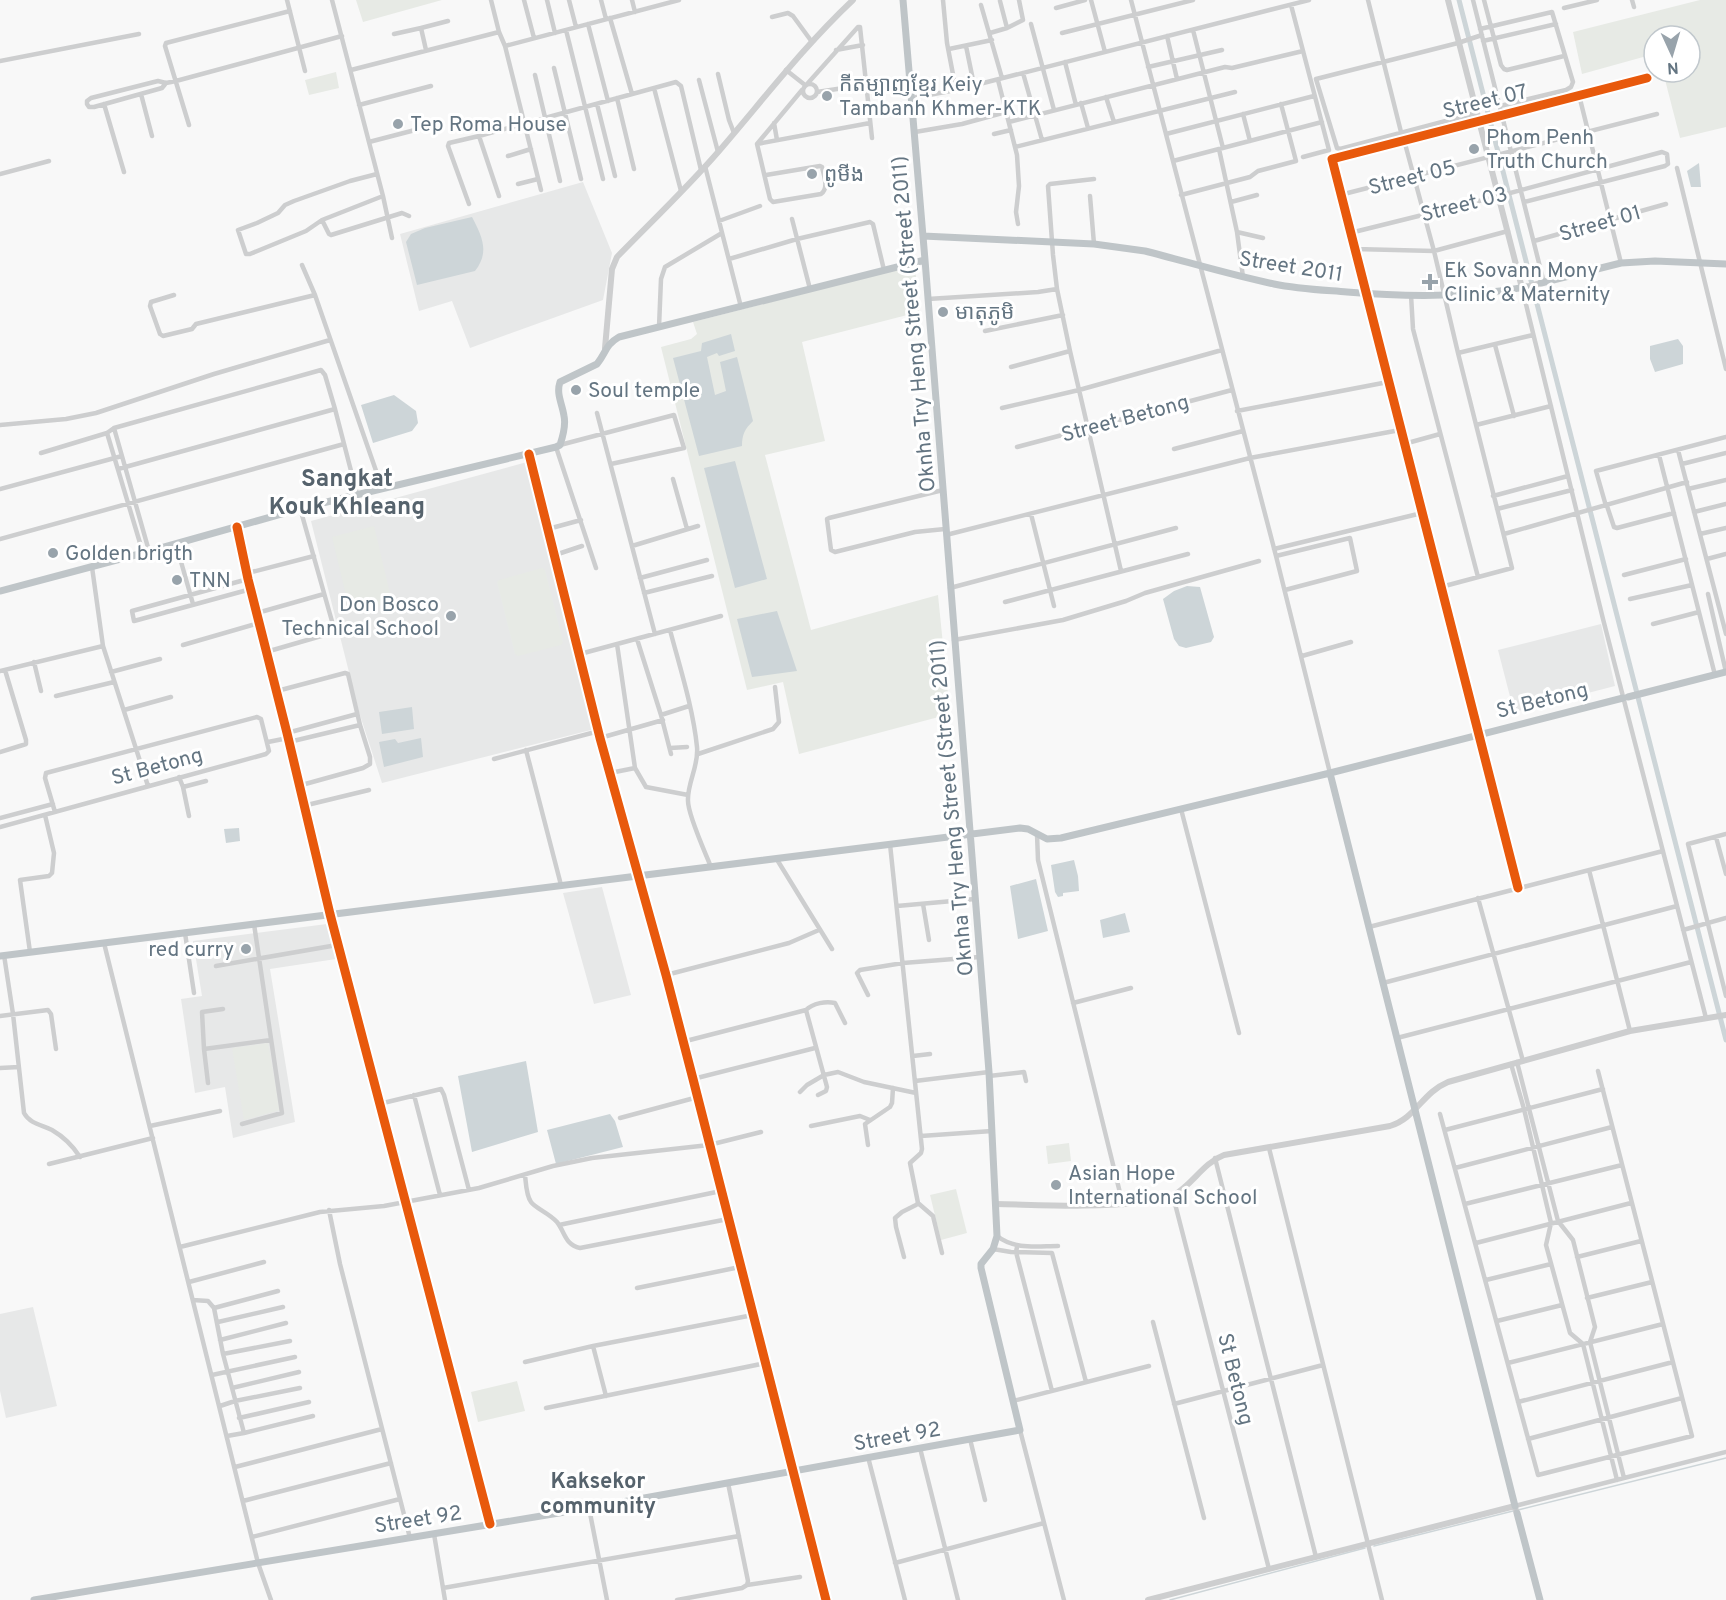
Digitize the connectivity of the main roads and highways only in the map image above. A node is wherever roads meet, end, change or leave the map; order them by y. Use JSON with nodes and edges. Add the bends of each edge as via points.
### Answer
{"nodes":[{"id":1,"x":903,"y":0,"type":"edge"},
{"id":2,"x":923,"y":236,"type":"junction"},
{"id":3,"x":925,"y":260,"type":"junction"},
{"id":4,"x":1726,"y":264,"type":"edge"},
{"id":5,"x":1542,"y":283,"type":"road end"},
{"id":6,"x":1524,"y":288,"type":"road end"},
{"id":7,"x":0,"y":591,"type":"edge"},
{"id":8,"x":1726,"y":672,"type":"edge"},
{"id":9,"x":1330,"y":773,"type":"junction"},
{"id":10,"x":970,"y":834,"type":"junction"},
{"id":11,"x":2,"y":956,"type":"edge"},
{"id":12,"x":1020,"y":1430,"type":"joint"},
{"id":13,"x":34,"y":1600,"type":"edge"},
{"id":14,"x":1540,"y":1600,"type":"edge"}],
"edges":[{"from":1,"to":2,"type":"main road","name":"Oknha Try Heng Street (Street 2011)"},
{"from":2,"to":3,"type":"main road","name":"Oknha Try Heng Street (Street 2011)"},
{"from":2,"to":6,"type":"main road","name":"Street 2011","via":[[1094,244],[1145,251],[1288,286],[1365,294],[1444,296]]},
{"from":3,"to":7,"type":"main road","via":[[619,337],[605,348],[597,364],[560,382],[558,397],[564,428],[558,446],[300,508]]},
{"from":3,"to":10,"type":"main road","name":"Oknha Try Heng Street (Street 2011)"},
{"from":4,"to":5,"type":"main road","name":"Street 2011","via":[[1621,263]]},
{"from":8,"to":9,"type":"main road","name":"St Betong"},
{"from":9,"to":10,"type":"main road","name":"St Betong","via":[[1062,838],[1047,839],[1020,828]]},
{"from":9,"to":14,"type":"main road"},
{"from":10,"to":11,"type":"main road","name":"St Betong"},
{"from":10,"to":12,"type":"main road","name":"Oknha Try Heng Street (Street 2011)","via":[[997,1236],[981,1268]]},
{"from":12,"to":13,"type":"main road","name":"Street 92","via":[[589,1508]]}]}
